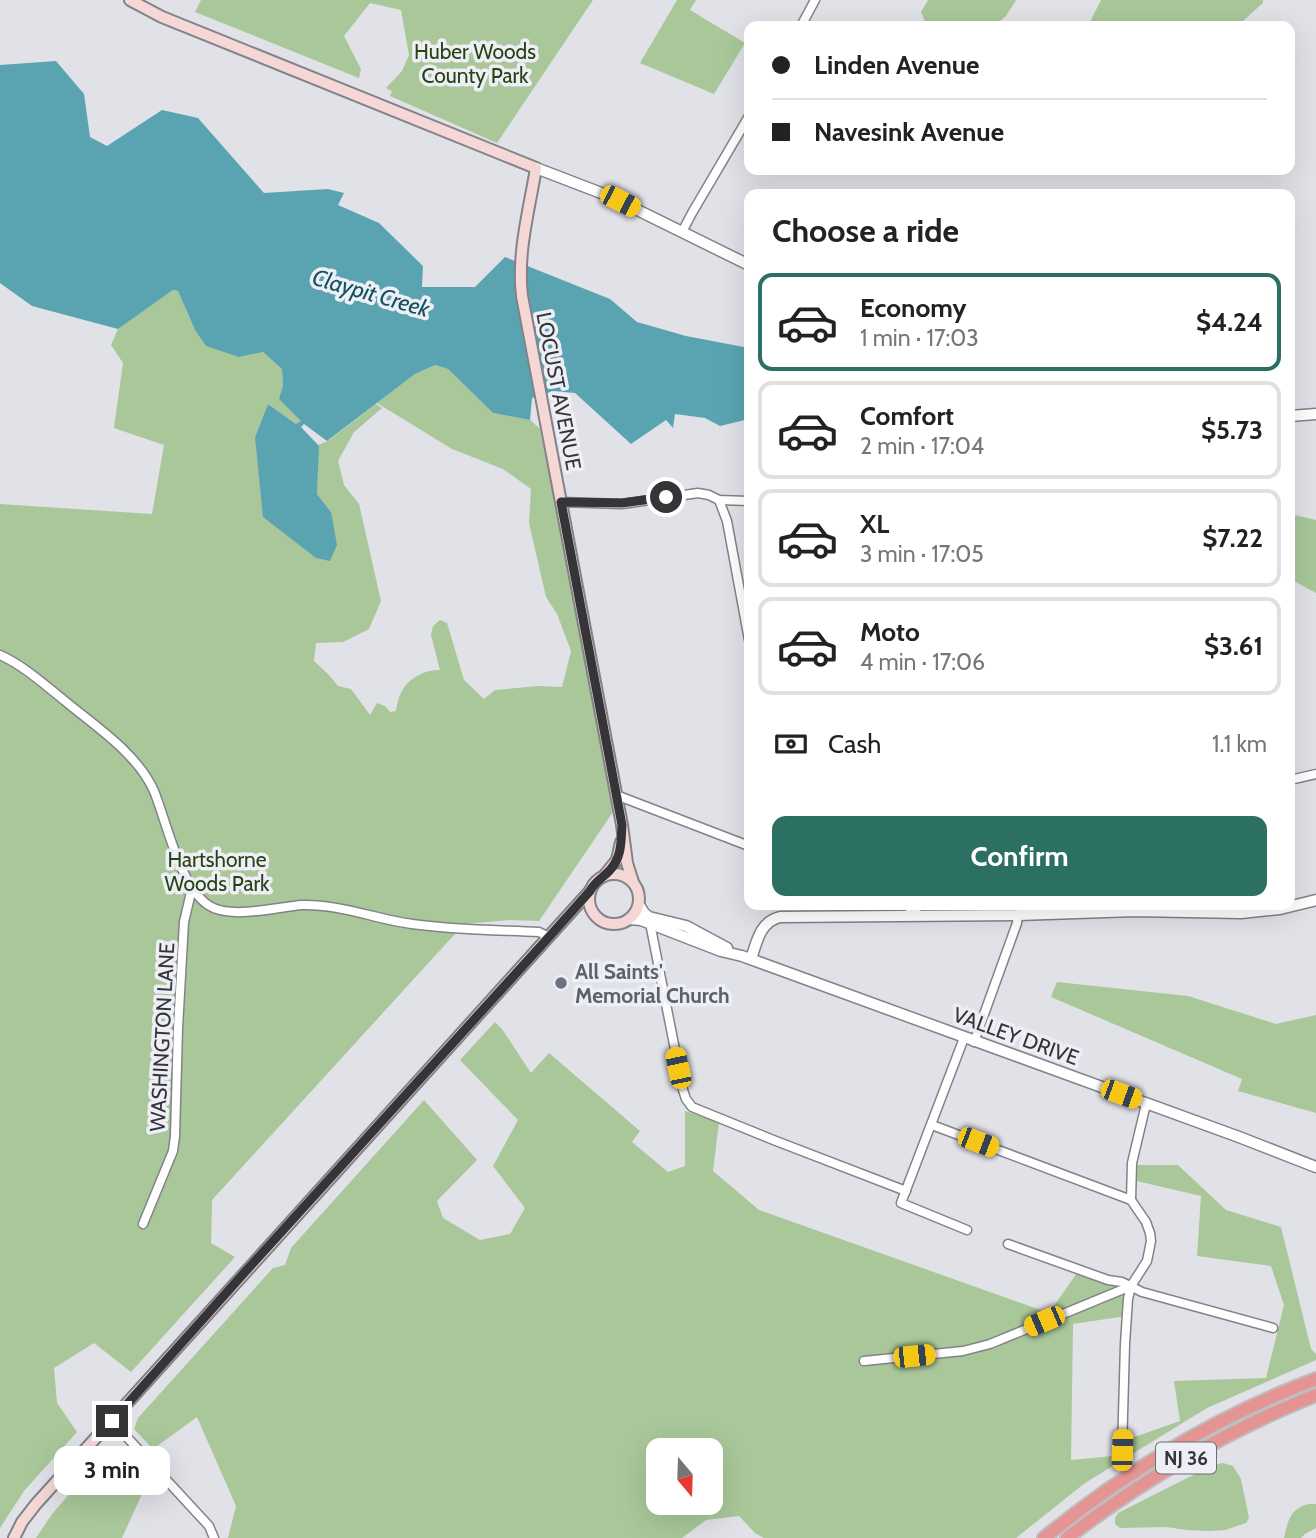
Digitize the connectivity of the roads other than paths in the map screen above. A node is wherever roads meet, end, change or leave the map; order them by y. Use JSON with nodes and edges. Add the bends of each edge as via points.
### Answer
{"nodes":[{"id":1,"x":131,"y":0,"type":"edge"},
{"id":2,"x":815,"y":0,"type":"edge"},
{"id":3,"x":804,"y":21,"type":"edge"},
{"id":4,"x":744,"y":125,"type":"edge"},
{"id":5,"x":536,"y":168,"type":"junction"},
{"id":6,"x":682,"y":232,"type":"junction"},
{"id":7,"x":744,"y":263,"type":"edge"},
{"id":8,"x":1316,"y":414,"type":"edge"},
{"id":9,"x":1295,"y":416,"type":"edge"},
{"id":10,"x":719,"y":500,"type":"junction"},
{"id":11,"x":744,"y":501,"type":"edge"},
{"id":12,"x":561,"y":502,"type":"junction"},
{"id":13,"x":744,"y":591,"type":"edge"},
{"id":14,"x":0,"y":655,"type":"edge"},
{"id":15,"x":1316,"y":774,"type":"edge"},
{"id":16,"x":1295,"y":779,"type":"edge"},
{"id":17,"x":616,"y":795,"type":"junction"},
{"id":18,"x":622,"y":825,"type":"junction"},
{"id":19,"x":744,"y":844,"type":"edge"},
{"id":20,"x":604,"y":876,"type":"junction"},
{"id":21,"x":633,"y":882,"type":"junction"},
{"id":22,"x":192,"y":888,"type":"junction"},
{"id":23,"x":590,"y":891,"type":"junction"},
{"id":24,"x":1316,"y":900,"type":"edge"},
{"id":25,"x":639,"y":905,"type":"junction"},
{"id":26,"x":1295,"y":905,"type":"edge"},
{"id":27,"x":912,"y":910,"type":"edge"},
{"id":28,"x":1053,"y":910,"type":"edge"},
{"id":29,"x":1098,"y":910,"type":"edge"},
{"id":30,"x":1244,"y":910,"type":"edge"},
{"id":31,"x":593,"y":912,"type":"junction"},
{"id":32,"x":920,"y":915,"type":"junction"},
{"id":33,"x":1018,"y":915,"type":"junction"},
{"id":34,"x":630,"y":919,"type":"junction"},
{"id":35,"x":650,"y":923,"type":"junction"},
{"id":36,"x":549,"y":937,"type":"junction"},
{"id":37,"x":747,"y":958,"type":"junction"},
{"id":38,"x":969,"y":1040,"type":"junction"},
{"id":39,"x":1146,"y":1104,"type":"junction"},
{"id":40,"x":932,"y":1125,"type":"junction"},
{"id":41,"x":1316,"y":1167,"type":"edge"},
{"id":42,"x":906,"y":1191,"type":"junction"},
{"id":43,"x":1131,"y":1200,"type":"junction"},
{"id":44,"x":143,"y":1224,"type":"dead end"},
{"id":45,"x":967,"y":1230,"type":"dead end"},
{"id":46,"x":1008,"y":1244,"type":"dead end"},
{"id":47,"x":1131,"y":1286,"type":"junction"},
{"id":48,"x":1273,"y":1328,"type":"dead end"},
{"id":49,"x":864,"y":1361,"type":"dead end"},
{"id":50,"x":1316,"y":1379,"type":"edge"},
{"id":51,"x":1316,"y":1395,"type":"edge"},
{"id":52,"x":112,"y":1421,"type":"junction"},
{"id":53,"x":1122,"y":1450,"type":"dead end"},
{"id":54,"x":14,"y":1538,"type":"edge"},
{"id":55,"x":214,"y":1538,"type":"edge"},
{"id":56,"x":1044,"y":1538,"type":"edge"},
{"id":57,"x":1067,"y":1538,"type":"edge"}],
"edges":[{"from":1,"to":5,"type":"main road","via":[[173,22]]},
{"from":2,"to":3,"type":"street"},
{"from":4,"to":6,"type":"street"},
{"from":5,"to":6,"type":"street","via":[[609,195]]},
{"from":5,"to":12,"type":"main road","name":"LOCUST AVENUE","via":[[520,260],[523,303]]},
{"from":6,"to":7,"type":"street"},
{"from":8,"to":9,"type":"street"},
{"from":10,"to":11,"type":"street"},
{"from":10,"to":12,"type":"street","via":[[698,493],[622,503]]},
{"from":10,"to":13,"type":"street"},
{"from":12,"to":17,"type":"main road","name":"LOCUST AVENUE"},
{"from":14,"to":22,"type":"street","via":[[30,673],[137,765],[153,791]]},
{"from":15,"to":16,"type":"street"},
{"from":17,"to":18,"type":"main road","name":"LOCUST AVENUE"},
{"from":17,"to":19,"type":"street"},
{"from":18,"to":20,"type":"main road","name":"LOCUST AVENUE","via":[[617,860]]},
{"from":18,"to":21,"type":"main road","name":"LOCUST AVENUE"},
{"from":20,"to":21,"type":"main road","via":[[618,874]]},
{"from":20,"to":23,"type":"main road"},
{"from":21,"to":25,"type":"main road"},
{"from":22,"to":36,"type":"street","via":[[210,907],[225,912],[326,906],[410,924],[539,932]]},
{"from":22,"to":44,"type":"street","name":"WASHINGTON LANE","via":[[184,922],[173,1151]]},
{"from":23,"to":31,"type":"main road"},
{"from":23,"to":36,"type":"main road"},
{"from":24,"to":26,"type":"street"},
{"from":25,"to":34,"type":"main road"},
{"from":25,"to":37,"type":"street","name":"VALLEY DRIVE","via":[[646,915],[685,926]]},
{"from":27,"to":32,"type":"street"},
{"from":28,"to":33,"type":"street"},
{"from":29,"to":30,"type":"street","via":[[1221,914]]},
{"from":31,"to":34,"type":"main road","via":[[610,924]]},
{"from":31,"to":36,"type":"main road","via":[[579,912]]},
{"from":32,"to":33,"type":"street"},
{"from":32,"to":37,"type":"street","via":[[776,918],[762,929]]},
{"from":33,"to":38,"type":"street"},
{"from":34,"to":35,"type":"street","name":"VALLEY DRIVE"},
{"from":35,"to":37,"type":"street","name":"VALLEY DRIVE"},
{"from":35,"to":42,"type":"street","via":[[683,1090],[692,1107]]},
{"from":36,"to":52,"type":"main road"},
{"from":37,"to":38,"type":"street","name":"VALLEY DRIVE"},
{"from":38,"to":39,"type":"street","name":"VALLEY DRIVE"},
{"from":38,"to":40,"type":"street"},
{"from":39,"to":41,"type":"street","name":"VALLEY DRIVE"},
{"from":39,"to":43,"type":"street","via":[[1132,1163]]},
{"from":40,"to":42,"type":"street"},
{"from":40,"to":43,"type":"street"},
{"from":42,"to":45,"type":"street","via":[[901,1203]]},
{"from":43,"to":47,"type":"street","via":[[1146,1222],[1151,1241],[1147,1261]]},
{"from":46,"to":47,"type":"street"},
{"from":47,"to":48,"type":"street"},
{"from":47,"to":49,"type":"street","via":[[990,1344]]},
{"from":47,"to":53,"type":"street"},
{"from":50,"to":56,"type":"highway","number":"NJ 36","via":[[1237,1414],[1162,1455],[1106,1490]]},
{"from":51,"to":57,"type":"highway","number":"NJ 36","via":[[1265,1417],[1143,1483]]},
{"from":52,"to":54,"type":"main road","via":[[36,1504]]},
{"from":52,"to":55,"type":"street","via":[[209,1525]]}]}
